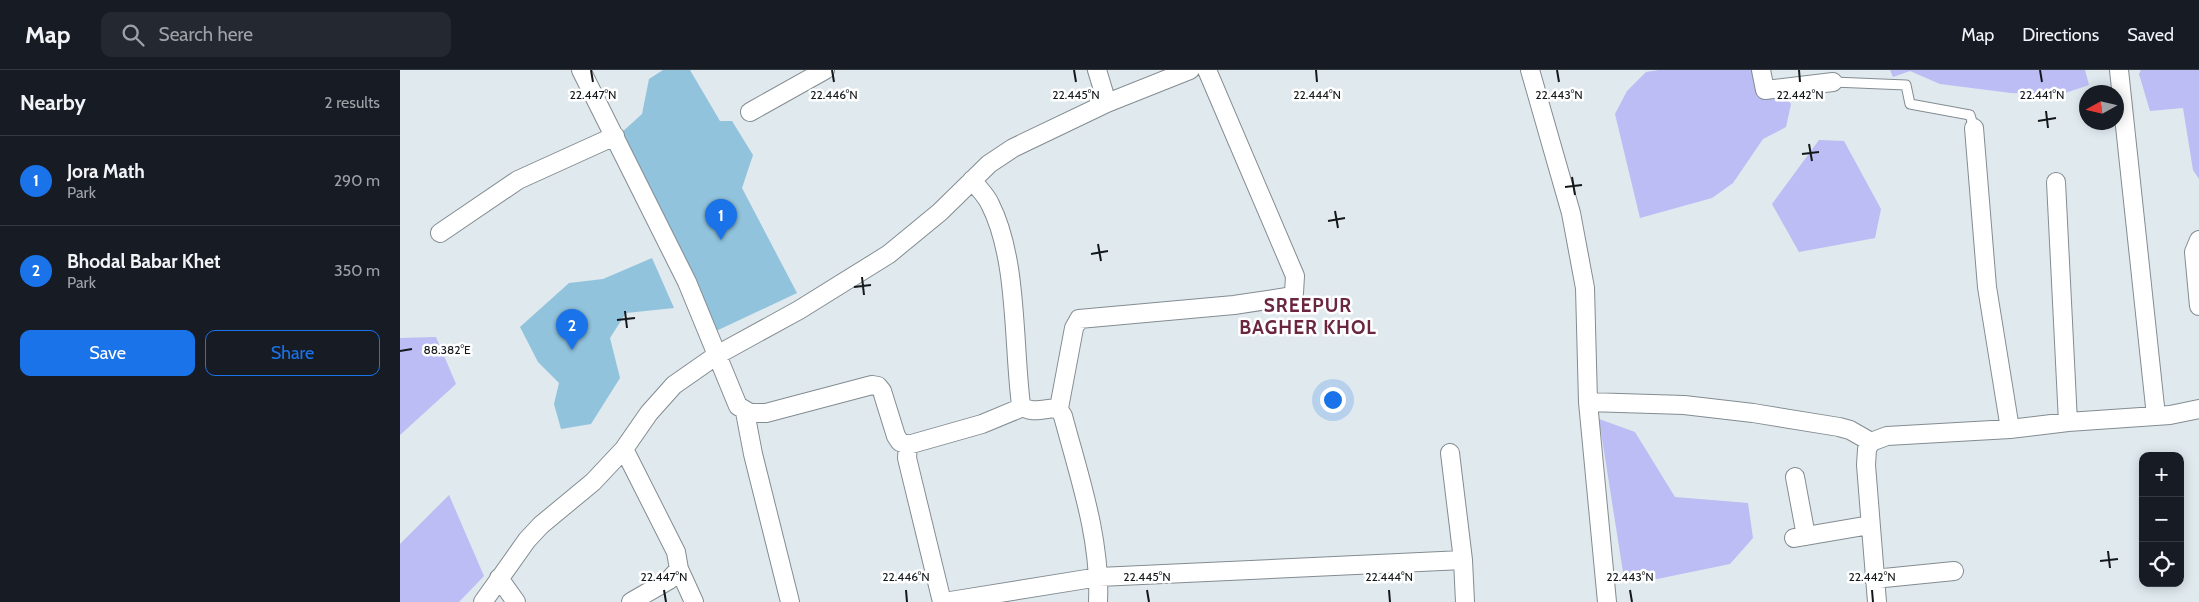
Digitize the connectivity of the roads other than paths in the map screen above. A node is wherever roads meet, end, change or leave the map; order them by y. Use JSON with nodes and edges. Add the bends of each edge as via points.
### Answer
{"nodes":[{"id":1,"x":581,"y":70,"type":"edge"},
{"id":2,"x":825,"y":70,"type":"edge"},
{"id":3,"x":1097,"y":70,"type":"edge"},
{"id":4,"x":1190,"y":70,"type":"edge"},
{"id":5,"x":1207,"y":70,"type":"edge"},
{"id":6,"x":1530,"y":70,"type":"edge"},
{"id":7,"x":1760,"y":70,"type":"edge"},
{"id":8,"x":2119,"y":70,"type":"edge"},
{"id":9,"x":802,"y":75,"type":"edge"},
{"id":10,"x":1833,"y":82,"type":"joint"},
{"id":11,"x":1107,"y":103,"type":"junction"},
{"id":12,"x":750,"y":112,"type":"dead end"},
{"id":13,"x":1974,"y":128,"type":"joint"},
{"id":14,"x":615,"y":136,"type":"junction"},
{"id":15,"x":972,"y":180,"type":"junction"},
{"id":16,"x":2056,"y":182,"type":"dead end"},
{"id":17,"x":440,"y":232,"type":"dead end"},
{"id":18,"x":2199,"y":240,"type":"edge"},
{"id":19,"x":2199,"y":306,"type":"edge"},
{"id":20,"x":717,"y":355,"type":"junction"},
{"id":21,"x":1588,"y":402,"type":"junction"},
{"id":22,"x":1023,"y":407,"type":"junction"},
{"id":23,"x":1059,"y":408,"type":"junction"},
{"id":24,"x":2199,"y":409,"type":"edge"},
{"id":25,"x":745,"y":412,"type":"junction"},
{"id":26,"x":2156,"y":416,"type":"junction"},
{"id":27,"x":2068,"y":422,"type":"junction"},
{"id":28,"x":2010,"y":429,"type":"junction"},
{"id":29,"x":1871,"y":442,"type":"junction"},
{"id":30,"x":908,"y":445,"type":"junction"},
{"id":31,"x":624,"y":449,"type":"junction"},
{"id":32,"x":1450,"y":453,"type":"dead end"},
{"id":33,"x":1795,"y":477,"type":"dead end"},
{"id":34,"x":1870,"y":524,"type":"junction"},
{"id":35,"x":1463,"y":560,"type":"junction"},
{"id":36,"x":679,"y":569,"type":"junction"},
{"id":37,"x":1954,"y":571,"type":"dead end"},
{"id":38,"x":1099,"y":577,"type":"junction"},
{"id":39,"x":499,"y":578,"type":"junction"},
{"id":40,"x":1874,"y":579,"type":"junction"},
{"id":41,"x":1035,"y":595,"type":"edge"},
{"id":42,"x":483,"y":602,"type":"edge"},
{"id":43,"x":516,"y":602,"type":"edge"},
{"id":44,"x":631,"y":602,"type":"edge"},
{"id":45,"x":694,"y":602,"type":"edge"},
{"id":46,"x":790,"y":602,"type":"edge"},
{"id":47,"x":943,"y":602,"type":"edge"},
{"id":48,"x":1098,"y":602,"type":"edge"},
{"id":49,"x":1466,"y":602,"type":"edge"},
{"id":50,"x":1607,"y":602,"type":"edge"},
{"id":51,"x":1877,"y":602,"type":"edge"}],
"edges":[{"from":1,"to":14,"type":"street"},
{"from":2,"to":9,"type":"street"},
{"from":3,"to":11,"type":"street"},
{"from":4,"to":11,"type":"street"},
{"from":5,"to":23,"type":"street","via":[[1295,276],[1294,293],[1287,297],[1234,305],[1079,319],[1074,328]]},
{"from":6,"to":21,"type":"street","via":[[1567,197],[1580,257],[1587,316]]},
{"from":7,"to":10,"type":"street","via":[[1765,90]]},
{"from":8,"to":26,"type":"street"},
{"from":9,"to":12,"type":"street"},
{"from":10,"to":13,"type":"lane","via":[[1906,86],[1910,104],[1970,115]]},
{"from":11,"to":15,"type":"street","via":[[1012,148]]},
{"from":13,"to":28,"type":"street","via":[[1987,287]]},
{"from":14,"to":17,"type":"street","via":[[518,180]]},
{"from":14,"to":20,"type":"street","via":[[687,282]]},
{"from":15,"to":20,"type":"street","via":[[940,212],[882,259]]},
{"from":15,"to":22,"type":"street","via":[[990,203],[1004,241],[1018,386]]},
{"from":16,"to":27,"type":"street"},
{"from":18,"to":19,"type":"street","via":[[2194,259]]},
{"from":20,"to":25,"type":"street","via":[[738,406]]},
{"from":20,"to":31,"type":"street","via":[[674,385]]},
{"from":21,"to":29,"type":"street","via":[[1684,405],[1753,413],[1839,427]]},
{"from":21,"to":50,"type":"street"},
{"from":22,"to":23,"type":"street","via":[[1031,410]]},
{"from":22,"to":30,"type":"street","via":[[982,424]]},
{"from":23,"to":38,"type":"street","via":[[1086,504]]},
{"from":24,"to":26,"type":"street"},
{"from":25,"to":30,"type":"street","via":[[766,413],[876,385],[882,391],[896,436]]},
{"from":25,"to":46,"type":"street"},
{"from":26,"to":27,"type":"street"},
{"from":27,"to":28,"type":"street"},
{"from":28,"to":29,"type":"street","via":[[1897,435]]},
{"from":29,"to":34,"type":"street","via":[[1866,465]]},
{"from":30,"to":47,"type":"street","via":[[906,458]]},
{"from":31,"to":36,"type":"street","via":[[676,552]]},
{"from":31,"to":39,"type":"street","via":[[593,482],[541,525]]},
{"from":32,"to":35,"type":"street"},
{"from":33,"to":34,"type":"street","via":[[1800,537]]},
{"from":34,"to":40,"type":"street"},
{"from":35,"to":38,"type":"street"},
{"from":35,"to":49,"type":"street"},
{"from":36,"to":44,"type":"street","via":[[669,580]]},
{"from":36,"to":45,"type":"street"},
{"from":37,"to":40,"type":"street"},
{"from":38,"to":41,"type":"street"},
{"from":38,"to":48,"type":"street"},
{"from":39,"to":42,"type":"street"},
{"from":39,"to":43,"type":"street"},
{"from":40,"to":51,"type":"street"},
{"from":41,"to":47,"type":"street"}]}
